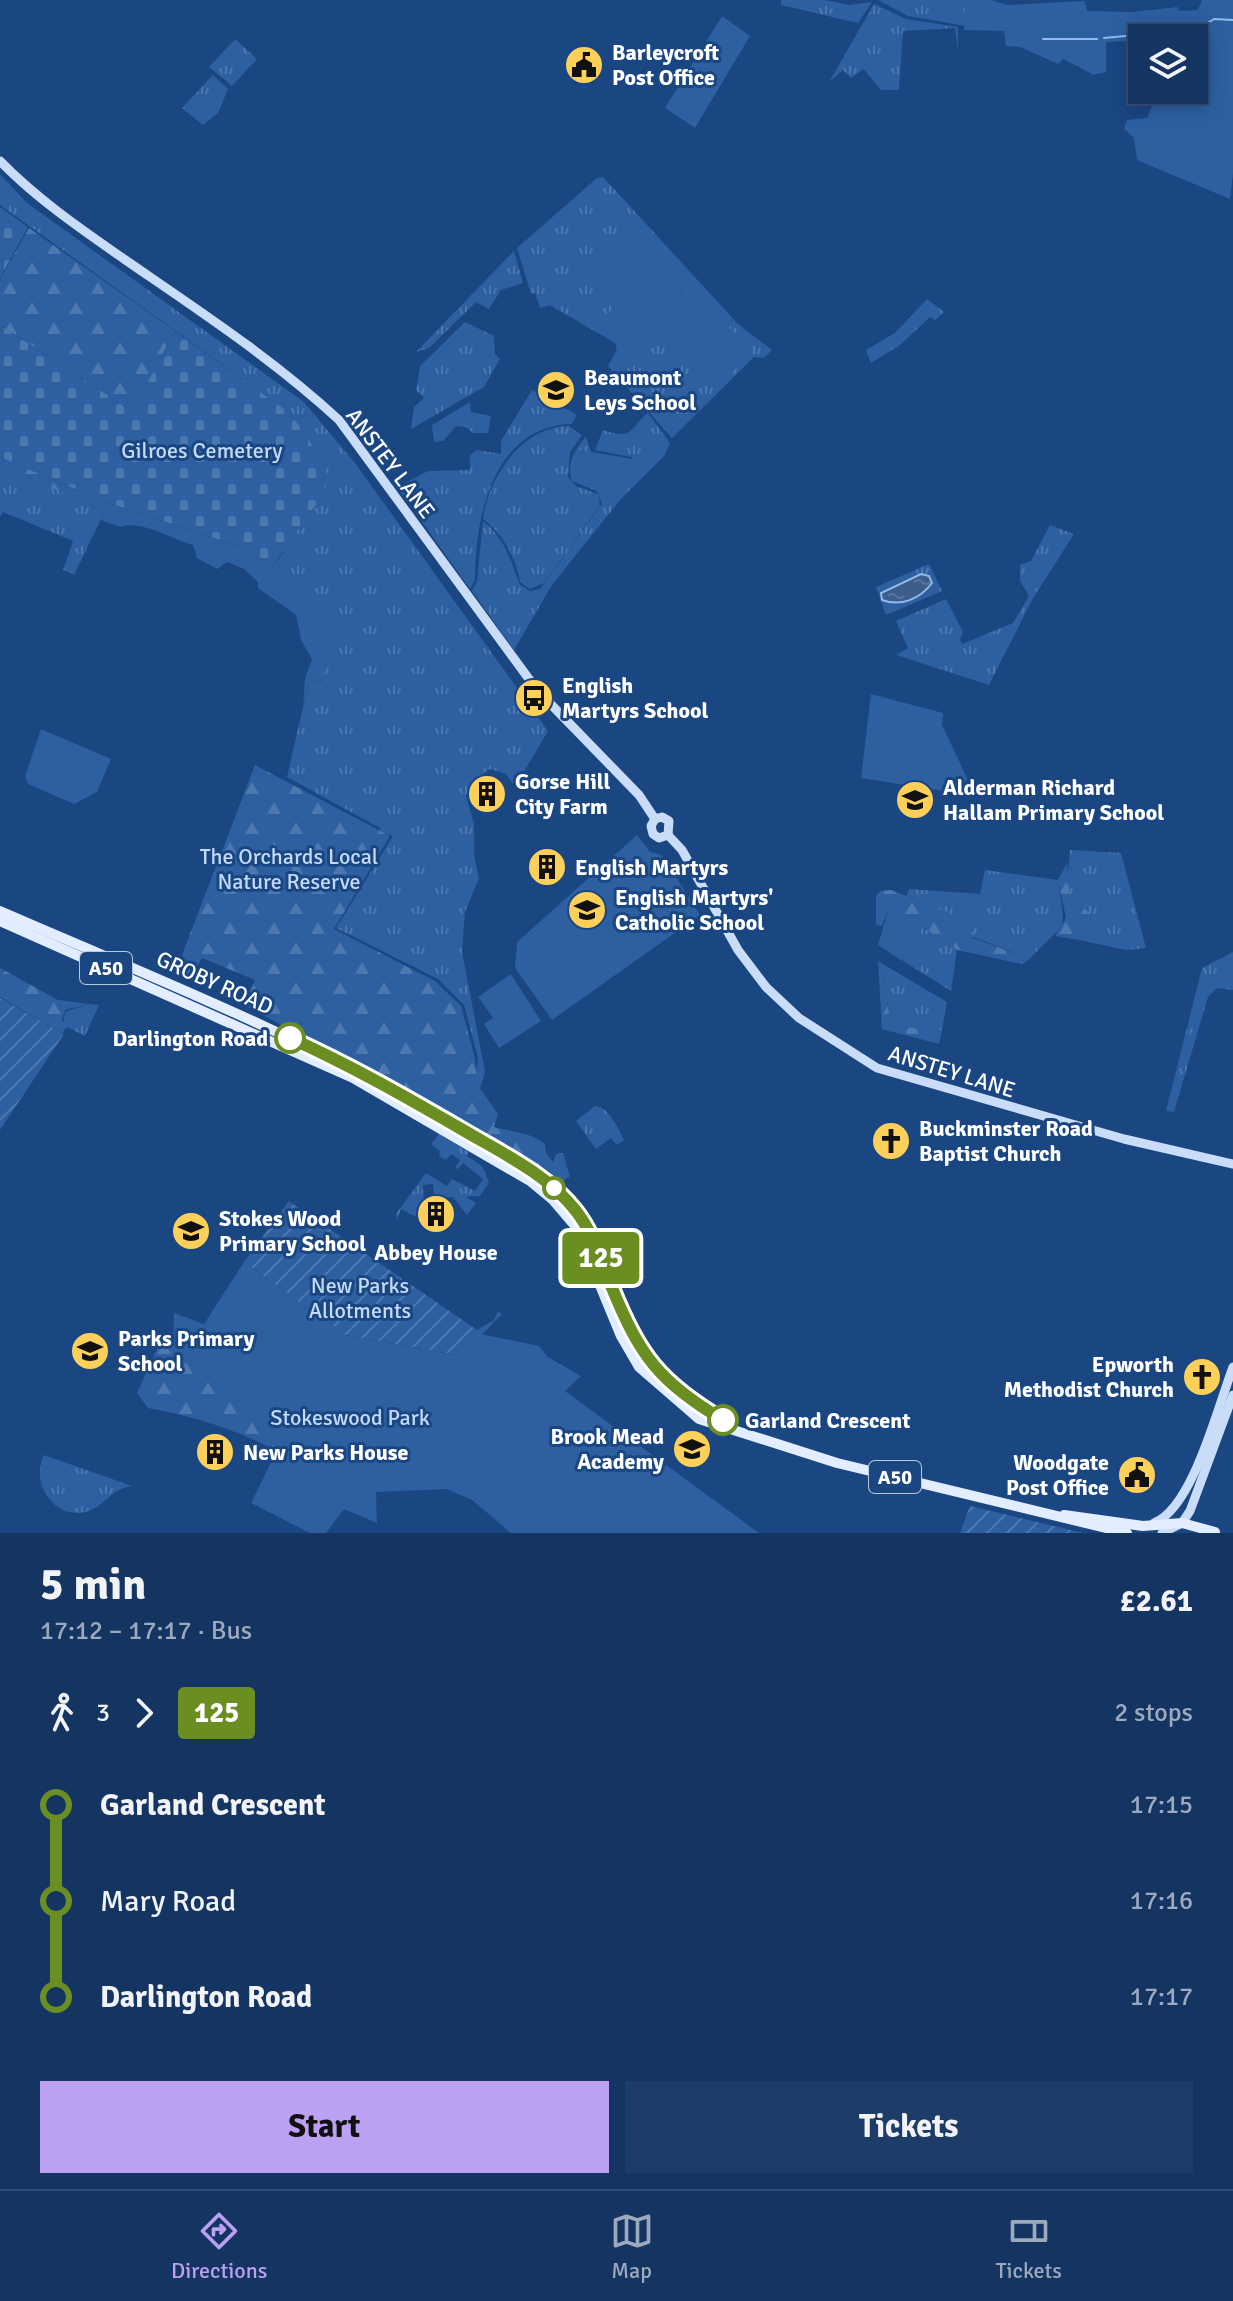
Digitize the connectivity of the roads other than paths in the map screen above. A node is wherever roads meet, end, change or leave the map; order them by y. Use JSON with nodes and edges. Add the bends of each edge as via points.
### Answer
{"nodes":[{"id":1,"x":0,"y":161,"type":"edge"},
{"id":2,"x":655,"y":819,"type":"junction"},
{"id":3,"x":668,"y":835,"type":"junction"},
{"id":4,"x":0,"y":911,"type":"edge"},
{"id":5,"x":0,"y":921,"type":"edge"},
{"id":6,"x":1233,"y":1164,"type":"edge"},
{"id":7,"x":608,"y":1290,"type":"junction"},
{"id":8,"x":1232,"y":1373,"type":"edge"},
{"id":9,"x":1233,"y":1395,"type":"edge"},
{"id":10,"x":1182,"y":1523,"type":"junction"},
{"id":11,"x":1147,"y":1525,"type":"junction"},
{"id":12,"x":1123,"y":1531,"type":"edge"},
{"id":13,"x":1215,"y":1532,"type":"edge"},
{"id":14,"x":1162,"y":1533,"type":"edge"},
{"id":15,"x":1196,"y":1533,"type":"edge"},
{"id":16,"x":1222,"y":1533,"type":"edge"}],
"edges":[{"from":1,"to":2,"type":"main road","name":"ANSTEY LANE","via":[[34,195],[229,331],[339,420],[537,690],[639,795]]},
{"from":2,"to":3,"type":"main road","name":"ANSTEY LANE","via":[[669,821]]},
{"from":2,"to":3,"type":"main road","name":"ANSTEY LANE","via":[[653,834]]},
{"from":3,"to":6,"type":"main road","name":"ANSTEY LANE","via":[[766,987],[799,1018],[877,1068],[1124,1139]]},
{"from":4,"to":7,"type":"main road","name":"GROBY ROAD","number":"A50","via":[[318,1050],[513,1159],[543,1179],[578,1214],[593,1239]]},
{"from":5,"to":7,"type":"main road","name":"GROBY ROAD","number":"A50","via":[[353,1078],[517,1172],[571,1220]]},
{"from":7,"to":12,"type":"main road","name":"GROBY ROAD","number":"A50","via":[[621,1336],[648,1378],[699,1419],[837,1463]]},
{"from":8,"to":11,"type":"main road","via":[[1186,1491],[1172,1512]]},
{"from":9,"to":10,"type":"main road"},
{"from":10,"to":11,"type":"main road","number":"A50"},
{"from":10,"to":13,"type":"main road","number":"A50"},
{"from":10,"to":14,"type":"main road"},
{"from":11,"to":12,"type":"main road","name":"GROBY ROAD","number":"A50"},
{"from":13,"to":15,"type":"main road","number":"A50"},
{"from":13,"to":16,"type":"main road","number":"A50"}]}
